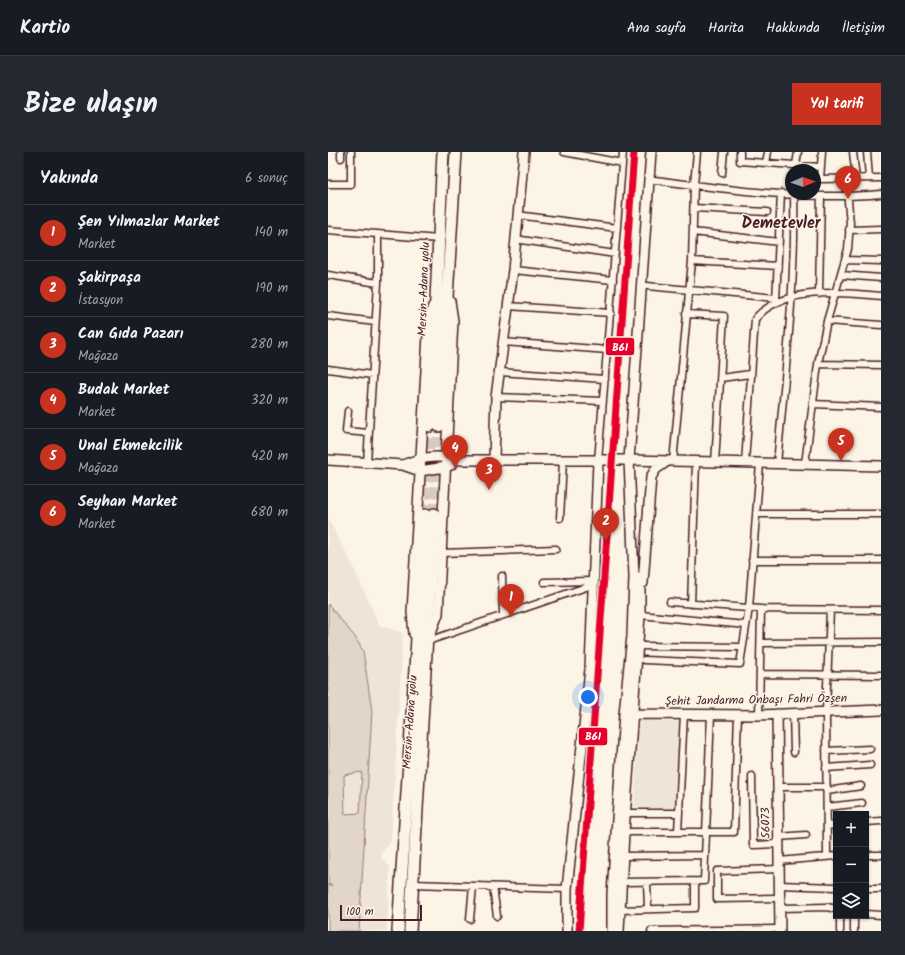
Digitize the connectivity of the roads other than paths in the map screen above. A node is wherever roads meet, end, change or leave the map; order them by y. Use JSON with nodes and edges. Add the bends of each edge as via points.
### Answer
{"nodes":[{"id":1,"x":351,"y":152,"type":"edge"},
{"id":2,"x":443,"y":152,"type":"edge"},
{"id":3,"x":456,"y":152,"type":"edge"},
{"id":4,"x":524,"y":152,"type":"edge"},
{"id":5,"x":564,"y":152,"type":"edge"},
{"id":6,"x":623,"y":152,"type":"edge"},
{"id":7,"x":651,"y":152,"type":"edge"},
{"id":8,"x":656,"y":152,"type":"edge"},
{"id":9,"x":697,"y":152,"type":"edge"},
{"id":10,"x":724,"y":152,"type":"edge"},
{"id":11,"x":740,"y":152,"type":"edge"},
{"id":12,"x":768,"y":152,"type":"edge"},
{"id":13,"x":798,"y":152,"type":"edge"},
{"id":14,"x":822,"y":152,"type":"edge"},
{"id":15,"x":853,"y":152,"type":"edge"},
{"id":16,"x":867,"y":152,"type":"edge"},
{"id":17,"x":622,"y":163,"type":"junction"},
{"id":18,"x":766,"y":163,"type":"junction"},
{"id":19,"x":785,"y":164,"type":"edge"},
{"id":20,"x":796,"y":164,"type":"edge"},
{"id":21,"x":820,"y":164,"type":"edge"},
{"id":22,"x":722,"y":173,"type":"dead end"},
{"id":23,"x":869,"y":178,"type":"junction"},
{"id":24,"x":881,"y":178,"type":"edge"},
{"id":25,"x":821,"y":179,"type":"edge"},
{"id":26,"x":846,"y":179,"type":"junction"},
{"id":27,"x":856,"y":179,"type":"junction"},
{"id":28,"x":654,"y":180,"type":"junction"},
{"id":29,"x":328,"y":184,"type":"edge"},
{"id":30,"x":694,"y":185,"type":"junction"},
{"id":31,"x":781,"y":193,"type":"junction"},
{"id":32,"x":785,"y":193,"type":"edge"},
{"id":33,"x":881,"y":194,"type":"edge"},
{"id":34,"x":821,"y":196,"type":"edge"},
{"id":35,"x":846,"y":198,"type":"junction"},
{"id":36,"x":794,"y":200,"type":"edge"},
{"id":37,"x":821,"y":200,"type":"edge"},
{"id":38,"x":694,"y":208,"type":"junction"},
{"id":39,"x":767,"y":212,"type":"dead end"},
{"id":40,"x":517,"y":215,"type":"junction"},
{"id":41,"x":617,"y":228,"type":"junction"},
{"id":42,"x":328,"y":230,"type":"edge"},
{"id":43,"x":849,"y":230,"type":"junction"},
{"id":44,"x":881,"y":230,"type":"edge"},
{"id":45,"x":693,"y":232,"type":"junction"},
{"id":46,"x":378,"y":235,"type":"junction"},
{"id":47,"x":438,"y":239,"type":"junction"},
{"id":48,"x":515,"y":239,"type":"junction"},
{"id":49,"x":779,"y":242,"type":"junction"},
{"id":50,"x":615,"y":254,"type":"junction"},
{"id":51,"x":845,"y":260,"type":"junction"},
{"id":52,"x":692,"y":261,"type":"junction"},
{"id":53,"x":881,"y":261,"type":"edge"},
{"id":54,"x":778,"y":266,"type":"junction"},
{"id":55,"x":513,"y":270,"type":"junction"},
{"id":56,"x":328,"y":275,"type":"edge"},
{"id":57,"x":841,"y":275,"type":"junction"},
{"id":58,"x":881,"y":278,"type":"edge"},
{"id":59,"x":613,"y":280,"type":"junction"},
{"id":60,"x":378,"y":283,"type":"junction"},
{"id":61,"x":647,"y":286,"type":"junction"},
{"id":62,"x":448,"y":288,"type":"junction"},
{"id":63,"x":689,"y":289,"type":"junction"},
{"id":64,"x":836,"y":292,"type":"junction"},
{"id":65,"x":437,"y":293,"type":"junction"},
{"id":66,"x":819,"y":294,"type":"junction"},
{"id":67,"x":881,"y":296,"type":"edge"},
{"id":68,"x":793,"y":298,"type":"junction"},
{"id":69,"x":776,"y":300,"type":"junction"},
{"id":70,"x":508,"y":306,"type":"junction"},
{"id":71,"x":611,"y":313,"type":"junction"},
{"id":72,"x":686,"y":314,"type":"junction"},
{"id":73,"x":328,"y":316,"type":"edge"},
{"id":74,"x":827,"y":321,"type":"junction"},
{"id":75,"x":375,"y":322,"type":"junction"},
{"id":76,"x":881,"y":325,"type":"edge"},
{"id":77,"x":503,"y":342,"type":"junction"},
{"id":78,"x":608,"y":350,"type":"junction"},
{"id":79,"x":818,"y":364,"type":"junction"},
{"id":80,"x":881,"y":365,"type":"edge"},
{"id":81,"x":328,"y":369,"type":"edge"},
{"id":82,"x":499,"y":372,"type":"junction"},
{"id":83,"x":750,"y":374,"type":"junction"},
{"id":84,"x":372,"y":375,"type":"junction"},
{"id":85,"x":721,"y":378,"type":"junction"},
{"id":86,"x":605,"y":379,"type":"junction"},
{"id":87,"x":496,"y":397,"type":"junction"},
{"id":88,"x":603,"y":401,"type":"junction"},
{"id":89,"x":813,"y":404,"type":"junction"},
{"id":90,"x":881,"y":407,"type":"edge"},
{"id":91,"x":348,"y":411,"type":"dead end"},
{"id":92,"x":369,"y":433,"type":"junction"},
{"id":93,"x":446,"y":457,"type":"junction"},
{"id":94,"x":420,"y":458,"type":"junction"},
{"id":95,"x":494,"y":459,"type":"junction"},
{"id":96,"x":328,"y":460,"type":"edge"},
{"id":97,"x":461,"y":460,"type":"junction"},
{"id":98,"x":632,"y":460,"type":"junction"},
{"id":99,"x":563,"y":461,"type":"junction"},
{"id":100,"x":598,"y":461,"type":"junction"},
{"id":101,"x":669,"y":462,"type":"junction"},
{"id":102,"x":367,"y":463,"type":"junction"},
{"id":103,"x":696,"y":463,"type":"junction"},
{"id":104,"x":715,"y":463,"type":"junction"},
{"id":105,"x":745,"y":463,"type":"junction"},
{"id":106,"x":760,"y":463,"type":"junction"},
{"id":107,"x":777,"y":464,"type":"junction"},
{"id":108,"x":805,"y":464,"type":"junction"},
{"id":109,"x":403,"y":465,"type":"junction"},
{"id":110,"x":881,"y":466,"type":"edge"},
{"id":111,"x":445,"y":467,"type":"junction"},
{"id":112,"x":420,"y":471,"type":"junction"},
{"id":113,"x":756,"y":514,"type":"junction"},
{"id":114,"x":881,"y":514,"type":"edge"},
{"id":115,"x":560,"y":518,"type":"dead end"},
{"id":116,"x":556,"y":549,"type":"dead end"},
{"id":117,"x":441,"y":553,"type":"junction"},
{"id":118,"x":752,"y":560,"type":"junction"},
{"id":119,"x":881,"y":560,"type":"edge"},
{"id":120,"x":502,"y":576,"type":"dead end"},
{"id":121,"x":544,"y":582,"type":"dead end"},
{"id":122,"x":592,"y":583,"type":"junction"},
{"id":123,"x":670,"y":602,"type":"dead end"},
{"id":124,"x":641,"y":603,"type":"junction"},
{"id":125,"x":691,"y":604,"type":"junction"},
{"id":126,"x":748,"y":608,"type":"junction"},
{"id":127,"x":761,"y":609,"type":"junction"},
{"id":128,"x":830,"y":610,"type":"junction"},
{"id":129,"x":881,"y":610,"type":"edge"},
{"id":130,"x":503,"y":615,"type":"junction"},
{"id":131,"x":640,"y":615,"type":"junction"},
{"id":132,"x":746,"y":625,"type":"junction"},
{"id":133,"x":428,"y":641,"type":"junction"},
{"id":134,"x":828,"y":642,"type":"junction"},
{"id":135,"x":881,"y":642,"type":"edge"},
{"id":136,"x":761,"y":643,"type":"junction"},
{"id":137,"x":637,"y":646,"type":"junction"},
{"id":138,"x":742,"y":647,"type":"junction"},
{"id":139,"x":644,"y":660,"type":"dead end"},
{"id":140,"x":417,"y":662,"type":"junction"},
{"id":141,"x":761,"y":674,"type":"junction"},
{"id":142,"x":828,"y":674,"type":"junction"},
{"id":143,"x":881,"y":675,"type":"edge"},
{"id":144,"x":881,"y":710,"type":"edge"},
{"id":145,"x":826,"y":712,"type":"junction"},
{"id":146,"x":793,"y":713,"type":"junction"},
{"id":147,"x":632,"y":714,"type":"junction"},
{"id":148,"x":684,"y":714,"type":"junction"},
{"id":149,"x":711,"y":714,"type":"junction"},
{"id":150,"x":738,"y":714,"type":"junction"},
{"id":151,"x":777,"y":714,"type":"junction"},
{"id":152,"x":759,"y":715,"type":"junction"},
{"id":153,"x":870,"y":749,"type":"dead end"},
{"id":154,"x":826,"y":751,"type":"junction"},
{"id":155,"x":794,"y":752,"type":"dead end"},
{"id":156,"x":870,"y":765,"type":"dead end"},
{"id":157,"x":826,"y":768,"type":"junction"},
{"id":158,"x":752,"y":776,"type":"dead end"},
{"id":159,"x":861,"y":786,"type":"dead end"},
{"id":160,"x":778,"y":787,"type":"junction"},
{"id":161,"x":827,"y":789,"type":"junction"},
{"id":162,"x":862,"y":803,"type":"dead end"},
{"id":163,"x":827,"y":807,"type":"junction"},
{"id":164,"x":625,"y":813,"type":"junction"},
{"id":165,"x":679,"y":813,"type":"junction"},
{"id":166,"x":881,"y":821,"type":"edge"},
{"id":167,"x":869,"y":822,"type":"edge"},
{"id":168,"x":833,"y":825,"type":"edge"},
{"id":169,"x":827,"y":826,"type":"junction"},
{"id":170,"x":706,"y":831,"type":"junction"},
{"id":171,"x":624,"y":832,"type":"junction"},
{"id":172,"x":678,"y":832,"type":"junction"},
{"id":173,"x":806,"y":836,"type":"dead end"},
{"id":174,"x":778,"y":841,"type":"junction"},
{"id":175,"x":705,"y":855,"type":"junction"},
{"id":176,"x":869,"y":855,"type":"edge"},
{"id":177,"x":881,"y":855,"type":"edge"},
{"id":178,"x":622,"y":856,"type":"junction"},
{"id":179,"x":827,"y":856,"type":"junction"},
{"id":180,"x":833,"y":856,"type":"edge"},
{"id":181,"x":779,"y":865,"type":"junction"},
{"id":182,"x":620,"y":882,"type":"junction"},
{"id":183,"x":648,"y":882,"type":"junction"},
{"id":184,"x":695,"y":882,"type":"junction"},
{"id":185,"x":413,"y":884,"type":"junction"},
{"id":186,"x":779,"y":885,"type":"junction"},
{"id":187,"x":473,"y":886,"type":"junction"},
{"id":188,"x":493,"y":887,"type":"junction"},
{"id":189,"x":833,"y":887,"type":"edge"},
{"id":190,"x":567,"y":889,"type":"junction"},
{"id":191,"x":869,"y":889,"type":"edge"},
{"id":192,"x":881,"y":889,"type":"edge"},
{"id":193,"x":779,"y":898,"type":"junction"},
{"id":194,"x":780,"y":908,"type":"junction"},
{"id":195,"x":833,"y":908,"type":"edge"},
{"id":196,"x":648,"y":909,"type":"junction"},
{"id":197,"x":619,"y":910,"type":"junction"},
{"id":198,"x":869,"y":914,"type":"edge"},
{"id":199,"x":881,"y":915,"type":"edge"},
{"id":200,"x":498,"y":916,"type":"dead end"},
{"id":201,"x":470,"y":919,"type":"dead end"},
{"id":202,"x":840,"y":919,"type":"edge"},
{"id":203,"x":854,"y":919,"type":"edge"},
{"id":204,"x":780,"y":930,"type":"edge"},
{"id":205,"x":398,"y":931,"type":"edge"},
{"id":206,"x":410,"y":931,"type":"edge"},
{"id":207,"x":567,"y":931,"type":"edge"},
{"id":208,"x":612,"y":931,"type":"edge"},
{"id":209,"x":619,"y":931,"type":"edge"},
{"id":210,"x":651,"y":931,"type":"edge"},
{"id":211,"x":713,"y":931,"type":"edge"},
{"id":212,"x":840,"y":931,"type":"edge"},
{"id":213,"x":854,"y":931,"type":"edge"}],
"edges":[{"from":1,"to":29,"type":"street","via":[[351,184]]},
{"from":2,"to":47,"type":"highway","name":"Mersin-Adana yolu"},
{"from":3,"to":62,"type":"highway","name":"Mersin-Adana yolu"},
{"from":4,"to":40,"type":"main road"},
{"from":5,"to":17,"type":"street"},
{"from":6,"to":17,"type":"street"},
{"from":7,"to":98,"type":"main road"},
{"from":8,"to":28,"type":"main road"},
{"from":9,"to":30,"type":"street"},
{"from":10,"to":22,"type":"street"},
{"from":11,"to":18,"type":"street","via":[[740,160]]},
{"from":12,"to":18,"type":"street"},
{"from":13,"to":20,"type":"street"},
{"from":14,"to":21,"type":"street"},
{"from":15,"to":27,"type":"street"},
{"from":16,"to":23,"type":"street"},
{"from":17,"to":41,"type":"street"},
{"from":18,"to":19,"type":"street"},
{"from":23,"to":24,"type":"street"},
{"from":23,"to":27,"type":"street"},
{"from":25,"to":26,"type":"street"},
{"from":26,"to":27,"type":"street"},
{"from":26,"to":35,"type":"street"},
{"from":28,"to":30,"type":"street"},
{"from":28,"to":61,"type":"main road"},
{"from":30,"to":31,"type":"street"},
{"from":30,"to":38,"type":"street"},
{"from":31,"to":32,"type":"street"},
{"from":31,"to":49,"type":"street"},
{"from":33,"to":35,"type":"street"},
{"from":34,"to":35,"type":"street"},
{"from":35,"to":43,"type":"street"},
{"from":36,"to":68,"type":"street"},
{"from":37,"to":66,"type":"street"},
{"from":38,"to":39,"type":"street"},
{"from":38,"to":45,"type":"street"},
{"from":40,"to":41,"type":"street"},
{"from":40,"to":48,"type":"main road"},
{"from":41,"to":50,"type":"street"},
{"from":42,"to":46,"type":"street"},
{"from":43,"to":44,"type":"street"},
{"from":43,"to":51,"type":"street"},
{"from":45,"to":49,"type":"street"},
{"from":45,"to":52,"type":"street"},
{"from":46,"to":47,"type":"street"},
{"from":46,"to":60,"type":"street"},
{"from":47,"to":65,"type":"highway","name":"Mersin-Adana yolu"},
{"from":48,"to":50,"type":"street"},
{"from":48,"to":55,"type":"main road"},
{"from":49,"to":54,"type":"street"},
{"from":50,"to":59,"type":"street"},
{"from":51,"to":53,"type":"street"},
{"from":51,"to":57,"type":"street"},
{"from":52,"to":54,"type":"street"},
{"from":52,"to":63,"type":"street"},
{"from":54,"to":69,"type":"street"},
{"from":55,"to":59,"type":"street"},
{"from":55,"to":70,"type":"main road"},
{"from":56,"to":60,"type":"street"},
{"from":57,"to":58,"type":"street"},
{"from":57,"to":64,"type":"street"},
{"from":59,"to":71,"type":"street"},
{"from":60,"to":75,"type":"street"},
{"from":61,"to":63,"type":"street"},
{"from":61,"to":98,"type":"main road"},
{"from":62,"to":65,"type":"highway","name":"Mersin-Adana yolu","via":[[434,426]]},
{"from":62,"to":93,"type":"main road","via":[[453,321]]},
{"from":63,"to":69,"type":"street"},
{"from":63,"to":72,"type":"street"},
{"from":64,"to":66,"type":"street"},
{"from":64,"to":67,"type":"street"},
{"from":64,"to":74,"type":"street"},
{"from":65,"to":94,"type":"main road","via":[[429,318]]},
{"from":66,"to":68,"type":"street"},
{"from":68,"to":69,"type":"street"},
{"from":68,"to":107,"type":"street"},
{"from":69,"to":83,"type":"street","via":[[755,319]]},
{"from":70,"to":71,"type":"street"},
{"from":70,"to":77,"type":"main road"},
{"from":71,"to":78,"type":"street"},
{"from":72,"to":85,"type":"street","via":[[724,316]]},
{"from":72,"to":101,"type":"street"},
{"from":73,"to":75,"type":"street"},
{"from":74,"to":76,"type":"street"},
{"from":74,"to":79,"type":"street"},
{"from":75,"to":84,"type":"street"},
{"from":77,"to":78,"type":"street"},
{"from":77,"to":82,"type":"main road"},
{"from":78,"to":86,"type":"street"},
{"from":79,"to":80,"type":"street"},
{"from":79,"to":89,"type":"street"},
{"from":81,"to":84,"type":"street"},
{"from":82,"to":86,"type":"street"},
{"from":82,"to":87,"type":"main road"},
{"from":83,"to":85,"type":"street"},
{"from":83,"to":105,"type":"street"},
{"from":84,"to":92,"type":"street"},
{"from":85,"to":104,"type":"street"},
{"from":86,"to":88,"type":"street"},
{"from":87,"to":88,"type":"street"},
{"from":87,"to":95,"type":"main road"},
{"from":88,"to":100,"type":"street"},
{"from":89,"to":90,"type":"street"},
{"from":89,"to":108,"type":"street"},
{"from":91,"to":92,"type":"street","via":[[346,431]]},
{"from":92,"to":102,"type":"street"},
{"from":93,"to":94,"type":"main road"},
{"from":93,"to":97,"type":"main road"},
{"from":93,"to":111,"type":"main road"},
{"from":94,"to":109,"type":"main road"},
{"from":94,"to":112,"type":"main road"},
{"from":95,"to":97,"type":"main road"},
{"from":95,"to":99,"type":"main road"},
{"from":96,"to":102,"type":"main road"},
{"from":97,"to":111,"type":"main road"},
{"from":98,"to":100,"type":"main road"},
{"from":98,"to":101,"type":"main road"},
{"from":98,"to":124,"type":"main road"},
{"from":98,"to":208,"type":"main road","via":[[632,636],[624,714],[612,894]]},
{"from":99,"to":100,"type":"main road"},
{"from":99,"to":115,"type":"street"},
{"from":100,"to":122,"type":"main road"},
{"from":101,"to":103,"type":"main road"},
{"from":101,"to":124,"type":"main road","via":[[656,469],[651,477]]},
{"from":102,"to":109,"type":"main road"},
{"from":103,"to":104,"type":"main road"},
{"from":103,"to":125,"type":"street"},
{"from":104,"to":105,"type":"main road"},
{"from":105,"to":106,"type":"main road"},
{"from":106,"to":107,"type":"main road"},
{"from":106,"to":113,"type":"street"},
{"from":107,"to":108,"type":"main road"},
{"from":108,"to":110,"type":"main road"},
{"from":109,"to":112,"type":"main road"},
{"from":111,"to":112,"type":"main road"},
{"from":111,"to":117,"type":"main road"},
{"from":112,"to":140,"type":"main road","via":[[412,612]]},
{"from":113,"to":114,"type":"street"},
{"from":113,"to":118,"type":"street"},
{"from":116,"to":117,"type":"street"},
{"from":117,"to":133,"type":"main road","via":[[438,614]]},
{"from":118,"to":119,"type":"street"},
{"from":118,"to":126,"type":"street"},
{"from":120,"to":130,"type":"street"},
{"from":121,"to":122,"type":"street"},
{"from":122,"to":130,"type":"street"},
{"from":122,"to":190,"type":"main road","via":[[590,669]]},
{"from":123,"to":125,"type":"street"},
{"from":124,"to":131,"type":"main road"},
{"from":125,"to":126,"type":"street"},
{"from":126,"to":127,"type":"street"},
{"from":126,"to":132,"type":"street"},
{"from":127,"to":128,"type":"street"},
{"from":127,"to":136,"type":"street"},
{"from":128,"to":129,"type":"street"},
{"from":128,"to":134,"type":"street"},
{"from":130,"to":133,"type":"street"},
{"from":131,"to":132,"type":"street"},
{"from":131,"to":137,"type":"main road"},
{"from":132,"to":138,"type":"street"},
{"from":133,"to":140,"type":"highway","name":"Mersin-Adana yolu","via":[[430,514]]},
{"from":133,"to":185,"type":"highway","name":"Mersin-Adana yolu"},
{"from":134,"to":135,"type":"street"},
{"from":134,"to":136,"type":"street"},
{"from":134,"to":142,"type":"street"},
{"from":136,"to":141,"type":"street"},
{"from":137,"to":138,"type":"street"},
{"from":137,"to":147,"type":"main road"},
{"from":138,"to":139,"type":"street","via":[[740,664]]},
{"from":140,"to":205,"type":"highway","name":"Mersin-Adana yolu"},
{"from":141,"to":142,"type":"street"},
{"from":141,"to":152,"type":"street"},
{"from":142,"to":143,"type":"street"},
{"from":142,"to":145,"type":"street"},
{"from":144,"to":145,"type":"main road","name":"Şehit Jandarma Onbaşı Fahri Özşen"},
{"from":145,"to":146,"type":"main road","name":"Şehit Jandarma Onbaşı Fahri Özşen"},
{"from":145,"to":154,"type":"street"},
{"from":146,"to":151,"type":"main road","name":"Şehit Jandarma Onbaşı Fahri Özşen"},
{"from":146,"to":155,"type":"street"},
{"from":147,"to":148,"type":"main road","name":"Şehit Jandarma Onbaşı Fahri Özşen"},
{"from":147,"to":164,"type":"main road"},
{"from":148,"to":149,"type":"main road","name":"Şehit Jandarma Onbaşı Fahri Özşen"},
{"from":148,"to":165,"type":"street"},
{"from":149,"to":150,"type":"main road","name":"Şehit Jandarma Onbaşı Fahri Özşen"},
{"from":149,"to":170,"type":"street"},
{"from":150,"to":152,"type":"main road","name":"Şehit Jandarma Onbaşı Fahri Özşen"},
{"from":150,"to":170,"type":"street","via":[[734,832]]},
{"from":151,"to":152,"type":"main road","name":"Şehit Jandarma Onbaşı Fahri Özşen"},
{"from":151,"to":160,"type":"main road","name":"56073"},
{"from":153,"to":154,"type":"street"},
{"from":154,"to":157,"type":"street"},
{"from":156,"to":157,"type":"street"},
{"from":157,"to":161,"type":"street"},
{"from":158,"to":174,"type":"street","via":[[753,845]]},
{"from":159,"to":161,"type":"street"},
{"from":160,"to":161,"type":"street"},
{"from":160,"to":174,"type":"main road","name":"56073"},
{"from":161,"to":163,"type":"street"},
{"from":162,"to":163,"type":"street"},
{"from":163,"to":169,"type":"street"},
{"from":164,"to":165,"type":"street"},
{"from":164,"to":171,"type":"main road"},
{"from":165,"to":172,"type":"street"},
{"from":166,"to":167,"type":"street"},
{"from":168,"to":169,"type":"street"},
{"from":169,"to":179,"type":"street"},
{"from":170,"to":172,"type":"street"},
{"from":170,"to":175,"type":"street"},
{"from":171,"to":172,"type":"street"},
{"from":171,"to":178,"type":"main road"},
{"from":173,"to":174,"type":"street"},
{"from":174,"to":181,"type":"main road","name":"56073"},
{"from":175,"to":178,"type":"street"},
{"from":175,"to":184,"type":"street","via":[[704,881]]},
{"from":176,"to":177,"type":"street"},
{"from":178,"to":182,"type":"main road"},
{"from":179,"to":180,"type":"street"},
{"from":179,"to":181,"type":"street"},
{"from":181,"to":186,"type":"main road","name":"56073"},
{"from":181,"to":193,"type":"street","via":[[717,871],[717,899]]},
{"from":182,"to":183,"type":"street"},
{"from":182,"to":197,"type":"main road"},
{"from":183,"to":184,"type":"street"},
{"from":183,"to":196,"type":"street"},
{"from":184,"to":196,"type":"street","via":[[695,908]]},
{"from":185,"to":187,"type":"street"},
{"from":185,"to":206,"type":"highway","name":"Mersin-Adana yolu"},
{"from":186,"to":189,"type":"street"},
{"from":186,"to":193,"type":"main road","name":"56073"},
{"from":187,"to":188,"type":"street"},
{"from":187,"to":201,"type":"street"},
{"from":188,"to":190,"type":"street"},
{"from":188,"to":200,"type":"street"},
{"from":190,"to":207,"type":"main road"},
{"from":191,"to":192,"type":"street"},
{"from":193,"to":194,"type":"main road","name":"56073"},
{"from":194,"to":195,"type":"street"},
{"from":194,"to":204,"type":"main road","name":"56073"},
{"from":196,"to":197,"type":"street"},
{"from":197,"to":209,"type":"main road"},
{"from":198,"to":199,"type":"street"},
{"from":202,"to":212,"type":"street"},
{"from":203,"to":213,"type":"street"},
{"from":204,"to":211,"type":"street"},
{"from":210,"to":211,"type":"street"}]}
